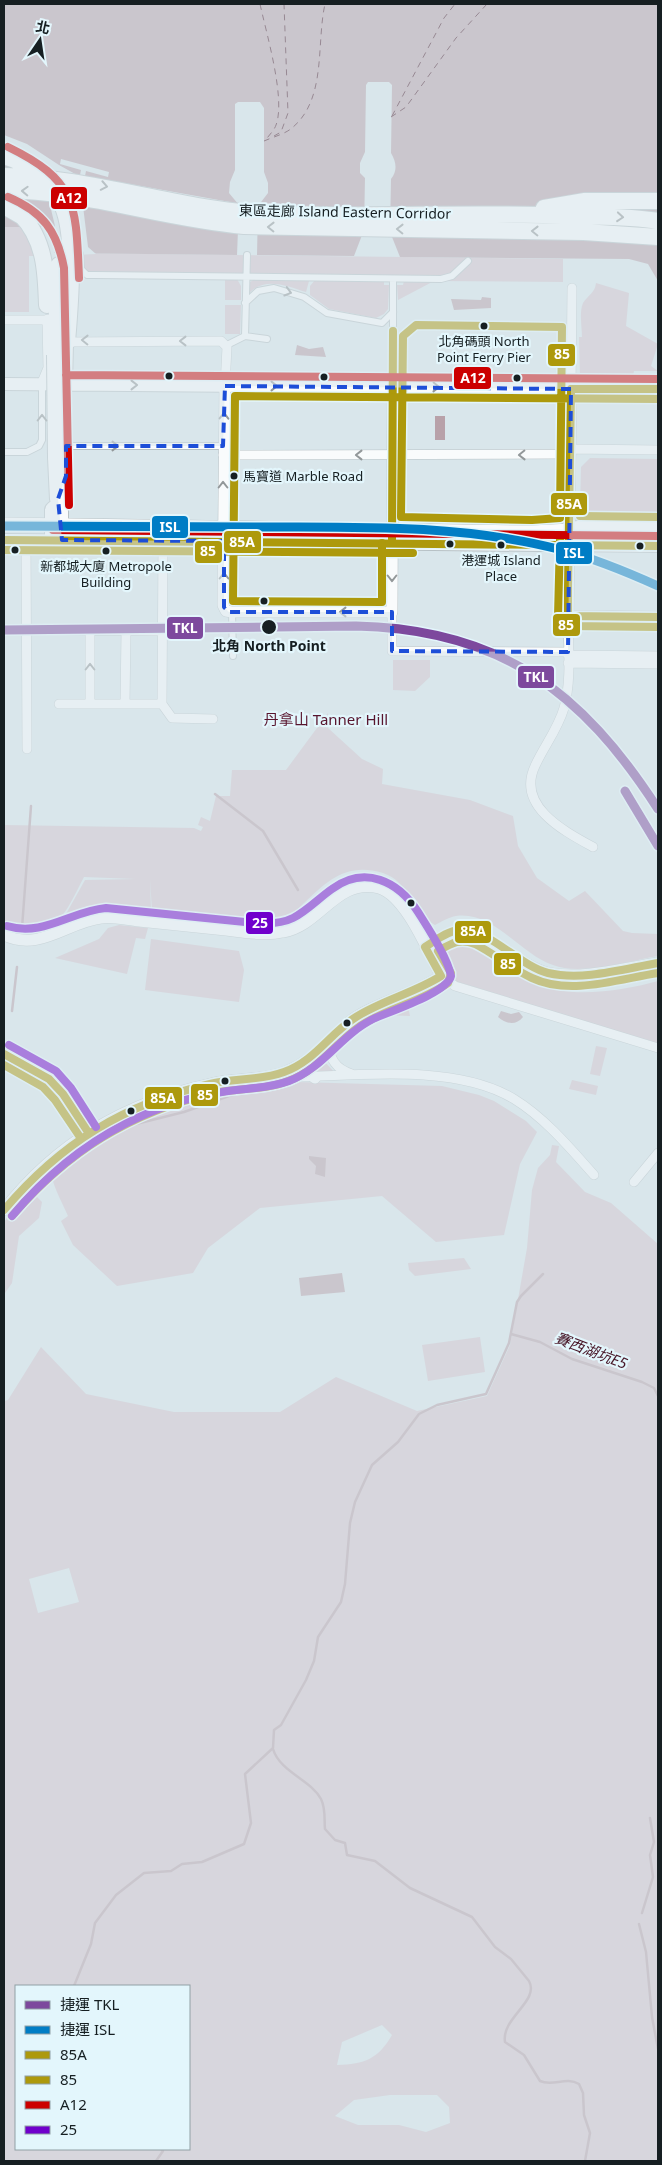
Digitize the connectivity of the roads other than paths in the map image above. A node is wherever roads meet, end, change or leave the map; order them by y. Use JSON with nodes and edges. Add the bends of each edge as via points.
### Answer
{"nodes":[{"id":1,"x":4,"y":156,"type":"edge"},
{"id":2,"x":4,"y":176,"type":"edge"},
{"id":3,"x":47,"y":184,"type":"junction"},
{"id":4,"x":4,"y":190,"type":"edge"},
{"id":5,"x":658,"y":204,"type":"edge"},
{"id":6,"x":4,"y":206,"type":"edge"},
{"id":7,"x":520,"y":213,"type":"junction"},
{"id":8,"x":658,"y":221,"type":"edge"},
{"id":9,"x":606,"y":233,"type":"junction"},
{"id":10,"x":658,"y":237,"type":"edge"},
{"id":11,"x":658,"y":247,"type":"edge"},
{"id":12,"x":247,"y":255,"type":"dead end"},
{"id":13,"x":74,"y":259,"type":"junction"},
{"id":14,"x":468,"y":261,"type":"dead end"},
{"id":15,"x":245,"y":277,"type":"junction"},
{"id":16,"x":393,"y":279,"type":"junction"},
{"id":17,"x":572,"y":288,"type":"dead end"},
{"id":18,"x":52,"y":290,"type":"junction"},
{"id":19,"x":244,"y":302,"type":"junction"},
{"id":20,"x":393,"y":312,"type":"junction"},
{"id":21,"x":4,"y":320,"type":"edge"},
{"id":22,"x":48,"y":320,"type":"junction"},
{"id":23,"x":393,"y":331,"type":"dead end"},
{"id":24,"x":245,"y":336,"type":"junction"},
{"id":25,"x":267,"y":339,"type":"dead end"},
{"id":26,"x":67,"y":342,"type":"junction"},
{"id":27,"x":227,"y":345,"type":"junction"},
{"id":28,"x":4,"y":384,"type":"edge"},
{"id":29,"x":42,"y":385,"type":"junction"},
{"id":30,"x":66,"y":385,"type":"junction"},
{"id":31,"x":225,"y":386,"type":"junction"},
{"id":32,"x":393,"y":386,"type":"junction"},
{"id":33,"x":658,"y":389,"type":"edge"},
{"id":34,"x":571,"y":390,"type":"junction"},
{"id":35,"x":658,"y":450,"type":"edge"},
{"id":36,"x":223,"y":451,"type":"junction"},
{"id":37,"x":570,"y":451,"type":"junction"},
{"id":38,"x":4,"y":452,"type":"edge"},
{"id":39,"x":61,"y":452,"type":"junction"},
{"id":40,"x":392,"y":456,"type":"junction"},
{"id":41,"x":4,"y":522,"type":"edge"},
{"id":42,"x":58,"y":523,"type":"junction"},
{"id":43,"x":223,"y":524,"type":"junction"},
{"id":44,"x":391,"y":526,"type":"junction"},
{"id":45,"x":658,"y":527,"type":"edge"},
{"id":46,"x":570,"y":528,"type":"junction"},
{"id":47,"x":4,"y":540,"type":"edge"},
{"id":48,"x":26,"y":540,"type":"junction"},
{"id":49,"x":58,"y":540,"type":"junction"},
{"id":50,"x":163,"y":541,"type":"junction"},
{"id":51,"x":224,"y":541,"type":"junction"},
{"id":52,"x":392,"y":543,"type":"junction"},
{"id":53,"x":569,"y":544,"type":"junction"},
{"id":54,"x":658,"y":546,"type":"edge"},
{"id":55,"x":229,"y":611,"type":"junction"},
{"id":56,"x":392,"y":612,"type":"junction"},
{"id":57,"x":568,"y":616,"type":"junction"},
{"id":58,"x":658,"y":617,"type":"edge"},
{"id":59,"x":62,"y":630,"type":"dead end"},
{"id":60,"x":90,"y":631,"type":"junction"},
{"id":61,"x":126,"y":631,"type":"junction"},
{"id":62,"x":163,"y":631,"type":"junction"},
{"id":63,"x":233,"y":656,"type":"dead end"},
{"id":64,"x":658,"y":656,"type":"edge"},
{"id":65,"x":568,"y":657,"type":"junction"},
{"id":66,"x":658,"y":664,"type":"edge"},
{"id":67,"x":59,"y":704,"type":"dead end"},
{"id":68,"x":90,"y":704,"type":"junction"},
{"id":69,"x":125,"y":704,"type":"junction"},
{"id":70,"x":162,"y":704,"type":"junction"},
{"id":71,"x":213,"y":720,"type":"dead end"},
{"id":72,"x":27,"y":749,"type":"dead end"},
{"id":73,"x":593,"y":847,"type":"dead end"},
{"id":74,"x":4,"y":935,"type":"edge"},
{"id":75,"x":425,"y":947,"type":"junction"},
{"id":76,"x":658,"y":963,"type":"edge"},
{"id":77,"x":441,"y":976,"type":"junction"},
{"id":78,"x":329,"y":1042,"type":"junction"},
{"id":79,"x":658,"y":1048,"type":"edge"},
{"id":80,"x":4,"y":1054,"type":"edge"},
{"id":81,"x":303,"y":1064,"type":"junction"},
{"id":82,"x":357,"y":1075,"type":"junction"},
{"id":83,"x":315,"y":1078,"type":"junction"},
{"id":84,"x":246,"y":1079,"type":"junction"},
{"id":85,"x":88,"y":1132,"type":"junction"},
{"id":86,"x":658,"y":1153,"type":"edge"},
{"id":87,"x":594,"y":1175,"type":"dead end"},
{"id":88,"x":634,"y":1182,"type":"dead end"},
{"id":89,"x":4,"y":1210,"type":"edge"}],
"edges":[{"from":1,"to":3,"type":"highway","via":[[23,164]]},
{"from":2,"to":7,"type":"highway","name":"東區走廊 Island Eastern Corridor","one_way":true,"via":[[88,183],[187,204],[246,212]]},
{"from":3,"to":13,"type":"highway","via":[[57,194],[66,215]]},
{"from":3,"to":18,"type":"highway","via":[[59,225],[60,273]]},
{"from":9,"to":4,"type":"highway","name":"東區走廊 Island Eastern Corridor","one_way":true,"via":[[244,226],[190,220],[75,195]]},
{"from":5,"to":7,"type":"highway","via":[[572,202]]},
{"from":6,"to":18,"type":"highway","via":[[21,215],[30,225],[40,245]]},
{"from":7,"to":8,"type":"highway","name":"東區走廊 Island Eastern Corridor","one_way":true,"via":[[615,216]]},
{"from":9,"to":10,"type":"highway","name":"東區走廊 Island Eastern Corridor"},
{"from":9,"to":11,"type":"highway"},
{"from":12,"to":15,"type":"street"},
{"from":13,"to":15,"type":"street","via":[[84,273],[90,275]]},
{"from":13,"to":26,"type":"highway"},
{"from":14,"to":16,"type":"street","via":[[445,279]]},
{"from":15,"to":16,"type":"street"},
{"from":15,"to":19,"type":"street"},
{"from":16,"to":20,"type":"street"},
{"from":17,"to":34,"type":"street"},
{"from":18,"to":22,"type":"highway"},
{"from":18,"to":39,"type":"highway","bridge":true},
{"from":19,"to":20,"type":"street","one_way":true,"via":[[258,291],[270,288],[304,297],[327,313],[382,324]]},
{"from":19,"to":24,"type":"street"},
{"from":20,"to":23,"type":"street"},
{"from":21,"to":22,"type":"street"},
{"from":22,"to":29,"type":"street","via":[[49,368]]},
{"from":24,"to":25,"type":"street"},
{"from":24,"to":27,"type":"street"},
{"from":27,"to":26,"type":"street","one_way":true,"via":[[216,341]]},
{"from":26,"to":30,"type":"main road"},
{"from":27,"to":31,"type":"street"},
{"from":28,"to":29,"type":"main road"},
{"from":29,"to":30,"type":"main road"},
{"from":38,"to":29,"type":"street","one_way":true,"via":[[35,449],[42,440]]},
{"from":30,"to":31,"type":"main road","one_way":true},
{"from":30,"to":39,"type":"street"},
{"from":31,"to":32,"type":"main road","one_way":true},
{"from":36,"to":31,"type":"street","one_way":true},
{"from":32,"to":34,"type":"main road","one_way":true},
{"from":32,"to":40,"type":"street"},
{"from":33,"to":34,"type":"main road"},
{"from":34,"to":37,"type":"street"},
{"from":35,"to":37,"type":"street"},
{"from":39,"to":36,"type":"street","one_way":true},
{"from":40,"to":36,"type":"street","one_way":true},
{"from":43,"to":36,"type":"street","one_way":true},
{"from":37,"to":40,"type":"street","one_way":true},
{"from":37,"to":46,"type":"street"},
{"from":39,"to":42,"type":"highway","via":[[59,502],[53,510]]},
{"from":40,"to":44,"type":"street"},
{"from":41,"to":42,"type":"street"},
{"from":42,"to":43,"type":"street"},
{"from":42,"to":49,"type":"highway"},
{"from":43,"to":44,"type":"street"},
{"from":43,"to":51,"type":"street"},
{"from":44,"to":46,"type":"street"},
{"from":44,"to":52,"type":"street"},
{"from":45,"to":46,"type":"main road"},
{"from":46,"to":53,"type":"street"},
{"from":47,"to":48,"type":"main road"},
{"from":48,"to":49,"type":"main road"},
{"from":48,"to":72,"type":"street"},
{"from":49,"to":50,"type":"main road"},
{"from":50,"to":51,"type":"main road"},
{"from":50,"to":62,"type":"street"},
{"from":51,"to":52,"type":"main road"},
{"from":55,"to":51,"type":"street","one_way":true,"via":[[224,607]]},
{"from":52,"to":53,"type":"main road"},
{"from":52,"to":56,"type":"street","one_way":true},
{"from":53,"to":54,"type":"main road"},
{"from":53,"to":57,"type":"street"},
{"from":56,"to":55,"type":"street","one_way":true},
{"from":55,"to":63,"type":"street"},
{"from":56,"to":65,"type":"street","via":[[392,651]]},
{"from":57,"to":58,"type":"street"},
{"from":57,"to":65,"type":"street"},
{"from":59,"to":60,"type":"street"},
{"from":60,"to":61,"type":"street"},
{"from":68,"to":60,"type":"street","one_way":true},
{"from":61,"to":62,"type":"street"},
{"from":61,"to":69,"type":"street"},
{"from":62,"to":70,"type":"street"},
{"from":64,"to":65,"type":"street"},
{"from":65,"to":66,"type":"street"},
{"from":65,"to":73,"type":"street","via":[[567,695],[563,710],[532,773],[532,790],[549,819]]},
{"from":67,"to":68,"type":"street"},
{"from":68,"to":69,"type":"street"},
{"from":69,"to":70,"type":"street"},
{"from":70,"to":71,"type":"street","via":[[172,718]]},
{"from":74,"to":75,"type":"street","via":[[19,941],[35,940],[102,918],[280,933],[309,920],[344,892],[364,886],[379,888],[395,898]]},
{"from":75,"to":76,"type":"street","via":[[456,931],[471,931],[532,968],[547,973],[575,975]]},
{"from":75,"to":77,"type":"street"},
{"from":77,"to":78,"type":"street","via":[[413,993],[357,1016]]},
{"from":77,"to":79,"type":"street","via":[[455,986]]},
{"from":78,"to":81,"type":"street"},
{"from":78,"to":82,"type":"street","via":[[334,1063],[345,1072]]},
{"from":80,"to":85,"type":"street","via":[[49,1079]]},
{"from":81,"to":83,"type":"street"},
{"from":81,"to":84,"type":"street","via":[[279,1074]]},
{"from":82,"to":83,"type":"street"},
{"from":82,"to":87,"type":"street","via":[[450,1078],[494,1090],[514,1099],[542,1121]]},
{"from":83,"to":84,"type":"street"},
{"from":84,"to":85,"type":"street","via":[[170,1094],[120,1114]]},
{"from":85,"to":89,"type":"street","via":[[29,1180]]},
{"from":86,"to":88,"type":"street"}]}
